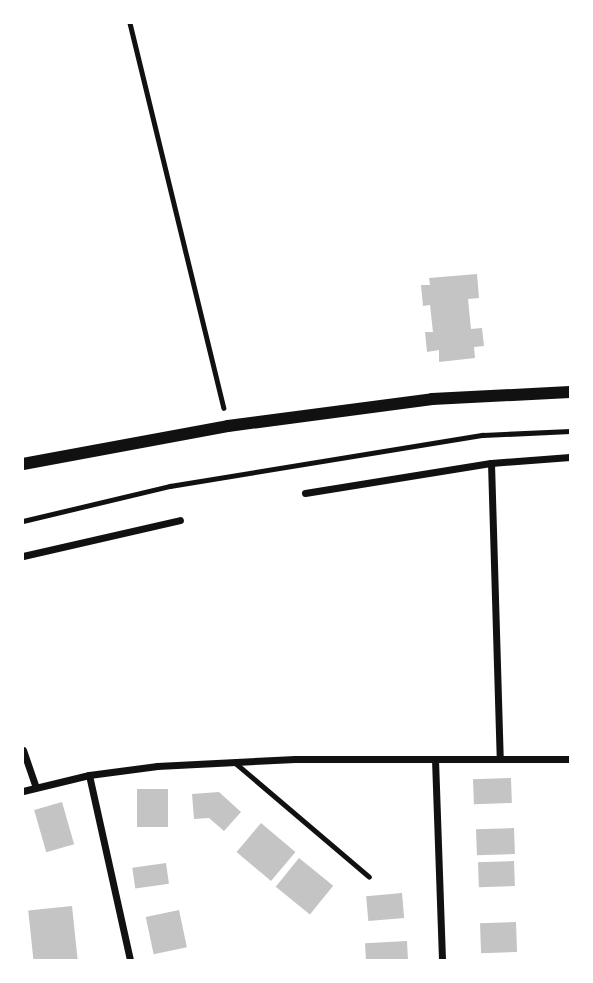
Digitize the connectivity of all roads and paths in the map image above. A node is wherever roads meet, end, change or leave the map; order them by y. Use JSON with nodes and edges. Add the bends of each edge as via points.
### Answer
{"nodes":[{"id":1,"x":130,"y":23,"type":"edge"},
{"id":2,"x":570,"y":392,"type":"edge"},
{"id":3,"x":229,"y":426,"type":"junction"},
{"id":4,"x":570,"y":431,"type":"edge"},
{"id":5,"x":570,"y":457,"type":"edge"},
{"id":6,"x":491,"y":463,"type":"junction"},
{"id":7,"x":23,"y":464,"type":"edge"},
{"id":8,"x":305,"y":493,"type":"dead end"},
{"id":9,"x":180,"y":520,"type":"dead end"},
{"id":10,"x":23,"y":521,"type":"edge"},
{"id":11,"x":23,"y":556,"type":"edge"},
{"id":12,"x":23,"y":750,"type":"edge"},
{"id":13,"x":435,"y":758,"type":"junction"},
{"id":14,"x":500,"y":758,"type":"junction"},
{"id":15,"x":570,"y":759,"type":"edge"},
{"id":16,"x":234,"y":762,"type":"junction"},
{"id":17,"x":89,"y":775,"type":"junction"},
{"id":18,"x":36,"y":787,"type":"junction"},
{"id":19,"x":23,"y":791,"type":"edge"},
{"id":20,"x":369,"y":877,"type":"dead end"},
{"id":21,"x":130,"y":960,"type":"edge"},
{"id":22,"x":442,"y":960,"type":"edge"}],
"edges":[{"from":1,"to":3,"type":"path"},
{"from":2,"to":3,"type":"street","via":[[432,399]]},
{"from":3,"to":7,"type":"street"},
{"from":4,"to":10,"type":"path","via":[[483,435],[170,486]]},
{"from":5,"to":6,"type":"street"},
{"from":6,"to":8,"type":"street"},
{"from":6,"to":14,"type":"street"},
{"from":9,"to":11,"type":"street"},
{"from":12,"to":18,"type":"street"},
{"from":13,"to":14,"type":"street"},
{"from":13,"to":16,"type":"street"},
{"from":13,"to":22,"type":"street"},
{"from":14,"to":15,"type":"street"},
{"from":16,"to":17,"type":"street"},
{"from":16,"to":20,"type":"lane"},
{"from":17,"to":18,"type":"street"},
{"from":17,"to":21,"type":"street"},
{"from":18,"to":19,"type":"street"}]}
